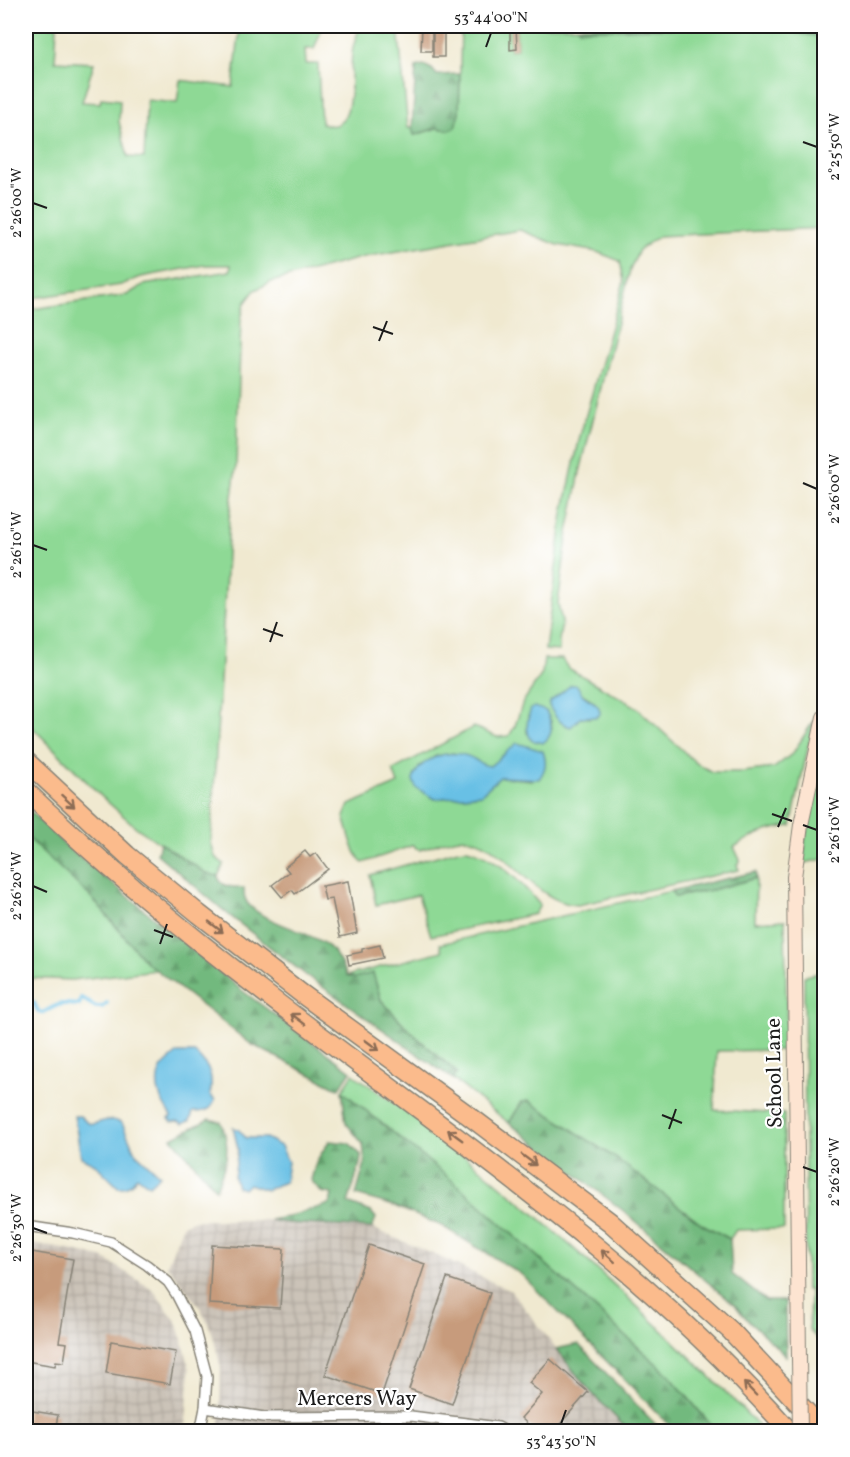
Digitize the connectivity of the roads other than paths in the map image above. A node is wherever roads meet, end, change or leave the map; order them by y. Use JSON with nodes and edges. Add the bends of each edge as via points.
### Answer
{"nodes":[{"id":1,"x":825,"y":717,"type":"edge"},
{"id":2,"x":26,"y":761,"type":"edge"},
{"id":3,"x":26,"y":791,"type":"edge"},
{"id":4,"x":26,"y":1226,"type":"edge"},
{"id":5,"x":205,"y":1407,"type":"junction"},
{"id":6,"x":200,"y":1431,"type":"edge"},
{"id":7,"x":507,"y":1431,"type":"edge"},
{"id":8,"x":790,"y":1431,"type":"edge"},
{"id":9,"x":800,"y":1431,"type":"edge"},
{"id":10,"x":825,"y":1431,"type":"edge"}],
"edges":[{"from":1,"to":9,"type":"main road","name":"School Lane","bridge":true,"via":[[801,825],[794,878]]},
{"from":2,"to":10,"type":"highway","one_way":true,"via":[[127,855],[199,914],[610,1222],[731,1331]]},
{"from":8,"to":3,"type":"highway","one_way":true,"via":[[706,1343],[602,1250],[185,931]]},
{"from":4,"to":5,"type":"street","via":[[111,1242],[168,1282],[195,1331],[207,1376]]},
{"from":5,"to":6,"type":"street"},
{"from":5,"to":7,"type":"street","name":"Mercers Way","via":[[264,1416],[411,1416]]}]}
